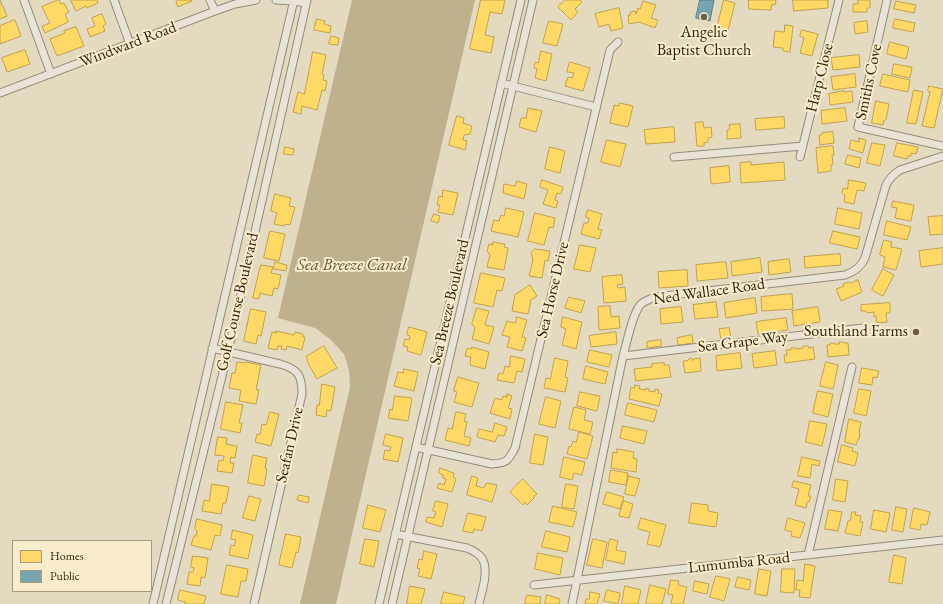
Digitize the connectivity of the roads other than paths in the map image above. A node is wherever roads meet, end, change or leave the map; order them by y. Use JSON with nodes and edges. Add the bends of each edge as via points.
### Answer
{"nodes":[{"id":1,"x":24,"y":0,"type":"edge"},
{"id":2,"x":114,"y":0,"type":"edge"},
{"id":3,"x":210,"y":0,"type":"edge"},
{"id":4,"x":256,"y":0,"type":"edge"},
{"id":5,"x":276,"y":0,"type":"edge"},
{"id":6,"x":294,"y":0,"type":"edge"},
{"id":7,"x":521,"y":0,"type":"edge"},
{"id":8,"x":533,"y":0,"type":"edge"},
{"id":9,"x":839,"y":0,"type":"edge"},
{"id":10,"x":887,"y":0,"type":"edge"},
{"id":11,"x":307,"y":2,"type":"edge"},
{"id":12,"x":215,"y":11,"type":"junction"},
{"id":13,"x":618,"y":42,"type":"dead end"},
{"id":14,"x":130,"y":44,"type":"junction"},
{"id":15,"x":51,"y":74,"type":"junction"},
{"id":16,"x":501,"y":83,"type":"junction"},
{"id":17,"x":513,"y":85,"type":"junction"},
{"id":18,"x":0,"y":93,"type":"edge"},
{"id":19,"x":596,"y":106,"type":"junction"},
{"id":20,"x":803,"y":146,"type":"junction"},
{"id":21,"x":943,"y":146,"type":"edge"},
{"id":22,"x":943,"y":156,"type":"edge"},
{"id":23,"x":674,"y":157,"type":"dead end"},
{"id":24,"x":800,"y":157,"type":"dead end"},
{"id":25,"x":863,"y":328,"type":"dead end"},
{"id":26,"x":212,"y":348,"type":"junction"},
{"id":27,"x":228,"y":352,"type":"junction"},
{"id":28,"x":623,"y":356,"type":"junction"},
{"id":29,"x":852,"y":367,"type":"dead end"},
{"id":30,"x":416,"y":447,"type":"junction"},
{"id":31,"x":428,"y":450,"type":"junction"},
{"id":32,"x":395,"y":534,"type":"junction"},
{"id":33,"x":408,"y":537,"type":"junction"},
{"id":34,"x":943,"y":540,"type":"edge"},
{"id":35,"x":808,"y":555,"type":"junction"},
{"id":36,"x":577,"y":580,"type":"junction"},
{"id":37,"x":534,"y":585,"type":"dead end"},
{"id":38,"x":153,"y":604,"type":"edge"},
{"id":39,"x":166,"y":604,"type":"edge"},
{"id":40,"x":254,"y":604,"type":"edge"},
{"id":41,"x":379,"y":604,"type":"edge"},
{"id":42,"x":392,"y":604,"type":"edge"},
{"id":43,"x":479,"y":604,"type":"edge"},
{"id":44,"x":572,"y":604,"type":"edge"}],
"edges":[{"from":1,"to":15,"type":"street"},
{"from":2,"to":14,"type":"street"},
{"from":3,"to":12,"type":"street"},
{"from":4,"to":12,"type":"street","name":"Windward Road"},
{"from":5,"to":6,"type":"street"},
{"from":6,"to":11,"type":"street"},
{"from":6,"to":26,"type":"street","name":"Golf Course Boulevard"},
{"from":7,"to":16,"type":"street","name":"Sea Breeze Boulevard"},
{"from":8,"to":17,"type":"street","name":"Sea Breeze Boulevard"},
{"from":9,"to":20,"type":"street","name":"Harp Close"},
{"from":10,"to":21,"type":"street","name":"Smiths Cove","via":[[858,127]]},
{"from":11,"to":27,"type":"street","name":"Golf Course Boulevard"},
{"from":12,"to":14,"type":"street","name":"Windward Road"},
{"from":13,"to":19,"type":"street","name":"Sea Horse Drive","via":[[610,50]]},
{"from":14,"to":15,"type":"street","name":"Windward Road"},
{"from":15,"to":18,"type":"street","name":"Windward Road"},
{"from":16,"to":17,"type":"street"},
{"from":16,"to":30,"type":"street","name":"Sea Breeze Boulevard"},
{"from":17,"to":19,"type":"street"},
{"from":17,"to":31,"type":"street","name":"Sea Breeze Boulevard"},
{"from":19,"to":31,"type":"street","name":"Sea Horse Drive","via":[[515,448],[510,458],[502,463],[492,464]]},
{"from":20,"to":23,"type":"street"},
{"from":20,"to":24,"type":"street","name":"Harp Close"},
{"from":22,"to":28,"type":"street","name":"Ned Wallace Road","via":[[900,170],[890,178],[865,258],[853,271],[845,275],[655,297],[641,304],[637,310]]},
{"from":25,"to":28,"type":"street","name":"Sea Grape Way"},
{"from":26,"to":27,"type":"street","name":"Seafan Drive"},
{"from":26,"to":38,"type":"street","name":"Golf Course Boulevard"},
{"from":27,"to":39,"type":"street","name":"Golf Course Boulevard"},
{"from":27,"to":40,"type":"street","name":"Seafan Drive","via":[[290,367],[302,382],[302,394]]},
{"from":28,"to":36,"type":"street","name":"Ned Wallace Road"},
{"from":29,"to":35,"type":"street"},
{"from":30,"to":31,"type":"street","name":"Sea Horse Drive"},
{"from":30,"to":32,"type":"street","name":"Sea Breeze Boulevard"},
{"from":31,"to":33,"type":"street","name":"Sea Breeze Boulevard"},
{"from":32,"to":33,"type":"street"},
{"from":32,"to":41,"type":"street","name":"Sea Breeze Boulevard"},
{"from":33,"to":42,"type":"street","name":"Sea Breeze Boulevard"},
{"from":33,"to":43,"type":"street","via":[[467,548],[481,557],[485,577]]},
{"from":34,"to":35,"type":"street","name":"Lumumba Road"},
{"from":35,"to":36,"type":"street","name":"Lumumba Road"},
{"from":36,"to":37,"type":"street","name":"Lumumba Road"},
{"from":36,"to":44,"type":"street","name":"Ned Wallace Road"}]}
